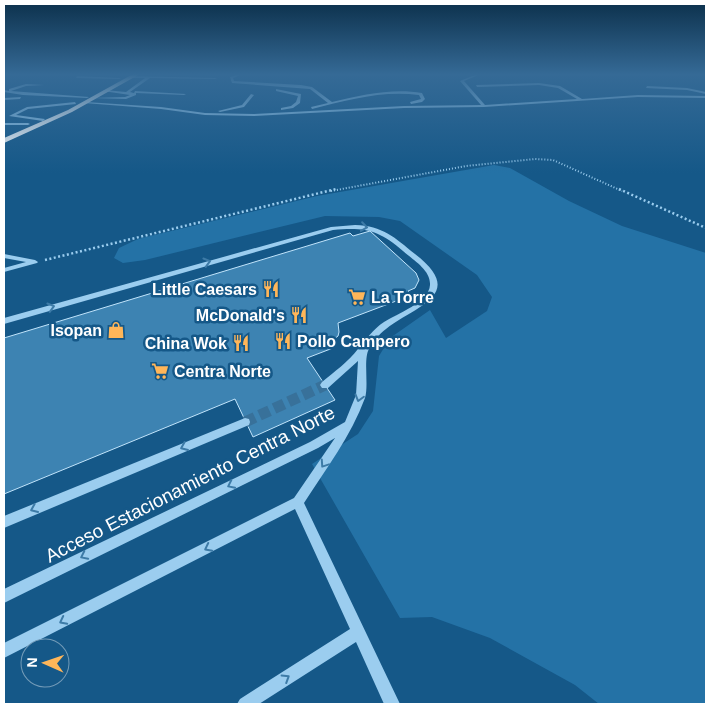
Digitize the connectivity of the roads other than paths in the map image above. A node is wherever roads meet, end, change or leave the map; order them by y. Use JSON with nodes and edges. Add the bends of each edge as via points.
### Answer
{"nodes":[{"id":1,"x":34,"y":107,"type":"edge"},
{"id":2,"x":69,"y":107,"type":"edge"},
{"id":3,"x":71,"y":107,"type":"edge"},
{"id":4,"x":140,"y":107,"type":"edge"},
{"id":5,"x":239,"y":107,"type":"edge"},
{"id":6,"x":288,"y":107,"type":"edge"},
{"id":7,"x":316,"y":107,"type":"edge"},
{"id":8,"x":338,"y":107,"type":"edge"},
{"id":9,"x":403,"y":107,"type":"edge"},
{"id":10,"x":308,"y":109,"type":"junction"},
{"id":11,"x":198,"y":113,"type":"junction"},
{"id":12,"x":293,"y":113,"type":"junction"},
{"id":13,"x":254,"y":115,"type":"junction"},
{"id":14,"x":43,"y":120,"type":"junction"},
{"id":15,"x":4,"y":124,"type":"edge"},
{"id":16,"x":34,"y":124,"type":"junction"},
{"id":17,"x":4,"y":137,"type":"edge"},
{"id":18,"x":4,"y":141,"type":"edge"},
{"id":19,"x":4,"y":256,"type":"edge"},
{"id":20,"x":4,"y":270,"type":"edge"},
{"id":21,"x":4,"y":321,"type":"edge"},
{"id":22,"x":363,"y":349,"type":"junction"},
{"id":23,"x":325,"y":385,"type":"tunnel mouth"},
{"id":24,"x":245,"y":422,"type":"tunnel mouth"},
{"id":25,"x":349,"y":425,"type":"junction"},
{"id":26,"x":298,"y":502,"type":"junction"},
{"id":27,"x":4,"y":522,"type":"edge"},
{"id":28,"x":4,"y":596,"type":"edge"},
{"id":29,"x":359,"y":632,"type":"junction"},
{"id":30,"x":4,"y":651,"type":"edge"},
{"id":31,"x":245,"y":704,"type":"edge"},
{"id":32,"x":392,"y":704,"type":"edge"}],
"edges":[{"from":1,"to":14,"type":"street","via":[[12,116]]},
{"from":2,"to":14,"type":"highway"},
{"from":3,"to":18,"type":"highway","via":[[42,125]]},
{"from":4,"to":11,"type":"street"},
{"from":5,"to":11,"type":"street"},
{"from":6,"to":13,"type":"street"},
{"from":7,"to":10,"type":"street"},
{"from":8,"to":10,"type":"street"},
{"from":9,"to":12,"type":"street"},
{"from":10,"to":12,"type":"street"},
{"from":11,"to":13,"type":"street"},
{"from":12,"to":13,"type":"street"},
{"from":14,"to":16,"type":"highway"},
{"from":15,"to":16,"type":"street"},
{"from":16,"to":17,"type":"highway"},
{"from":19,"to":20,"type":"street","via":[[35,262]]},
{"from":21,"to":22,"type":"street","one_way":true,"via":[[324,230],[358,226],[391,235],[430,272],[434,285],[429,298],[385,325]]},
{"from":22,"to":23,"type":"street"},
{"from":22,"to":25,"type":"street","name":"Acceso Estacionamiento Centra Norte","one_way":true,"via":[[361,395]]},
{"from":24,"to":27,"type":"street","one_way":true},
{"from":25,"to":26,"type":"street","one_way":true},
{"from":25,"to":28,"type":"street","name":"Acceso Estacionamiento Centra Norte","one_way":true},
{"from":26,"to":29,"type":"street"},
{"from":26,"to":30,"type":"street","one_way":true},
{"from":31,"to":29,"type":"street","one_way":true},
{"from":29,"to":32,"type":"street"}]}
